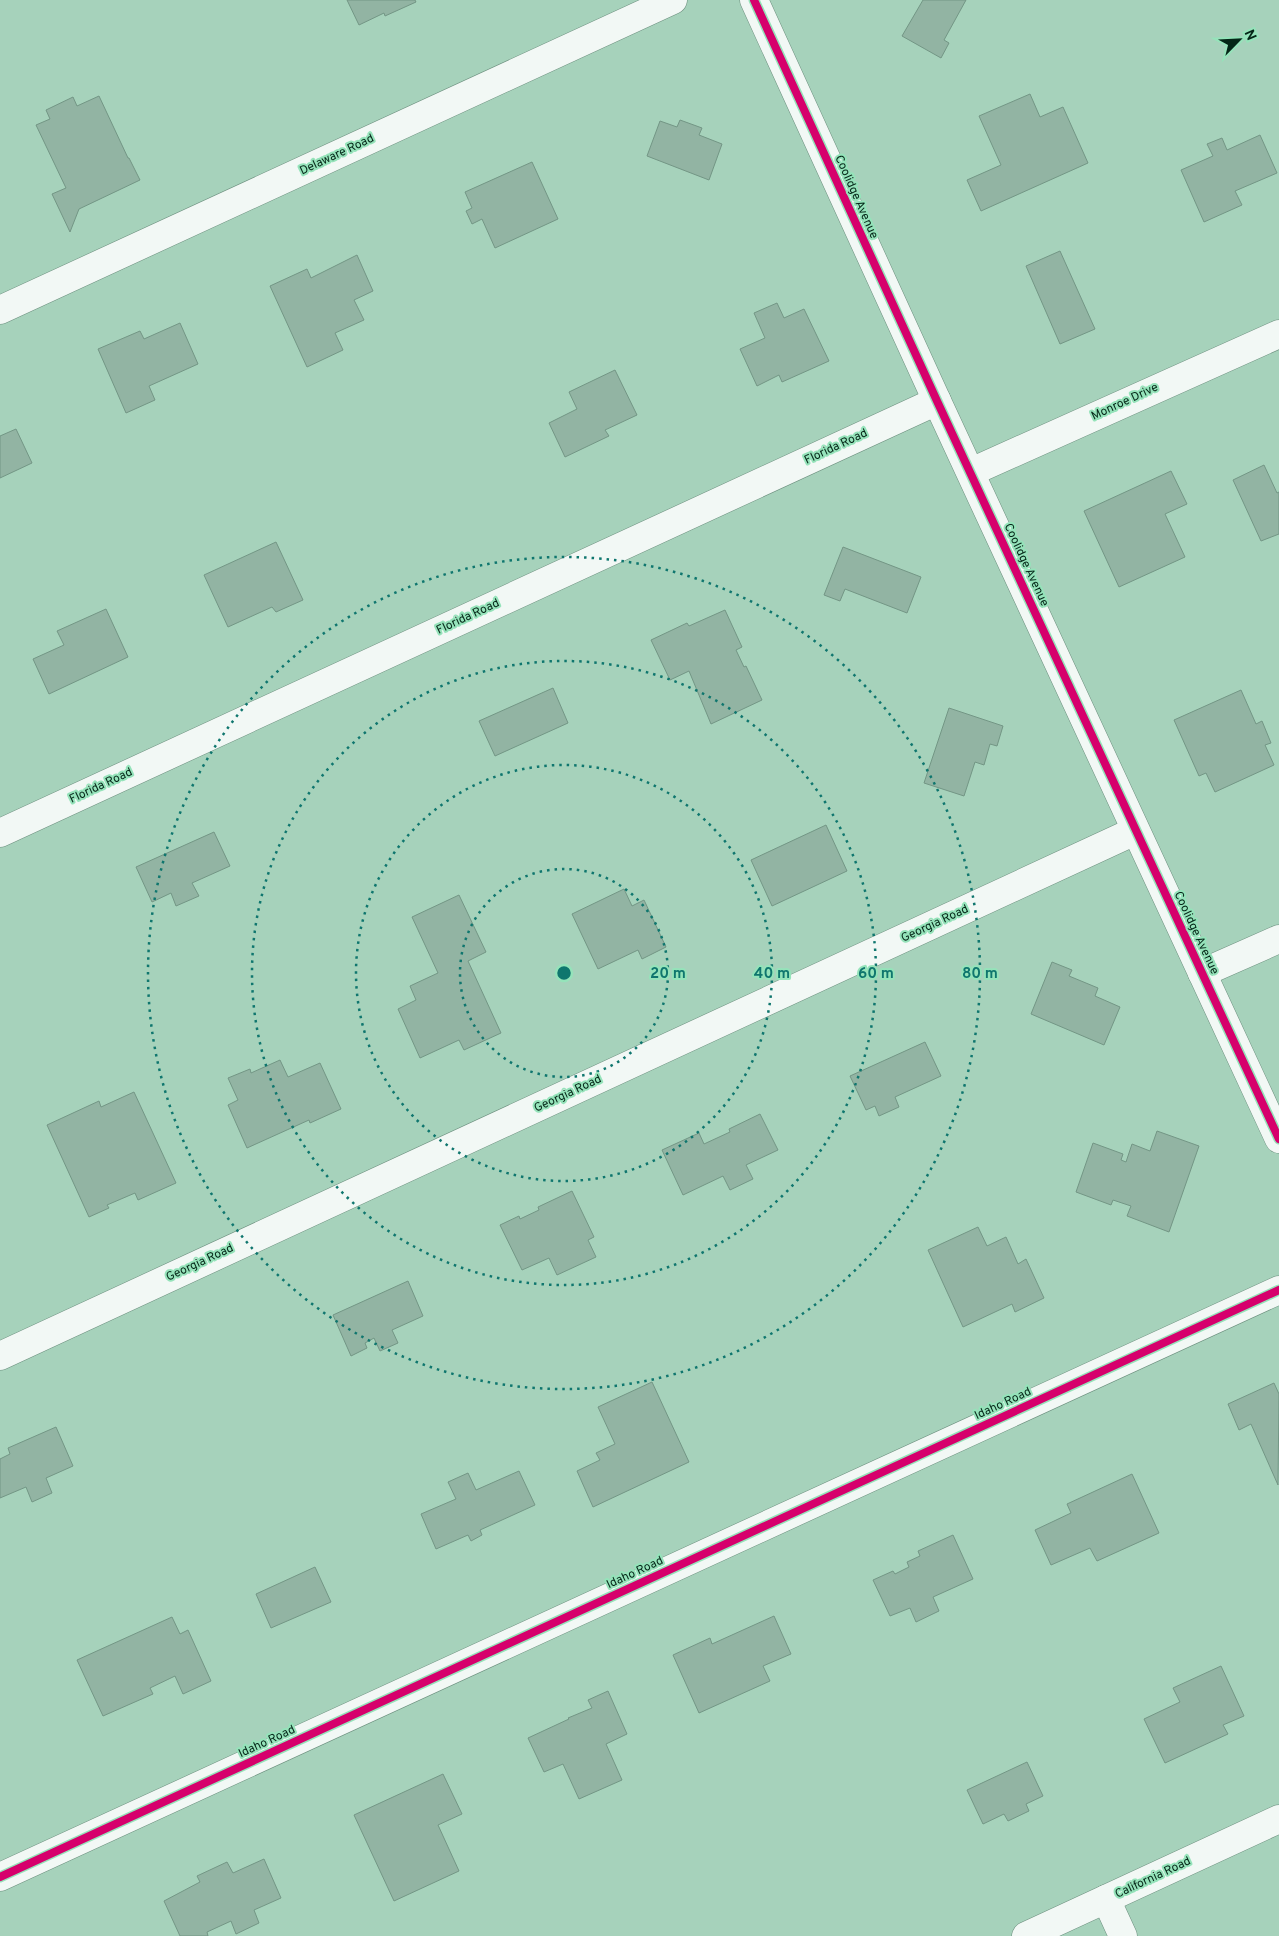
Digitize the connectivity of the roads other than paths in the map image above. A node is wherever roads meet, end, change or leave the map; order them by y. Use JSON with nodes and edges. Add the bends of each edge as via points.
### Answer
{"nodes":[{"id":1,"x":674,"y":0,"type":"edge"},
{"id":2,"x":754,"y":0,"type":"edge"},
{"id":3,"x":0,"y":310,"type":"edge"},
{"id":4,"x":1279,"y":334,"type":"edge"},
{"id":5,"x":937,"y":400,"type":"junction"},
{"id":6,"x":971,"y":472,"type":"junction"},
{"id":7,"x":1135,"y":831,"type":"junction"},
{"id":8,"x":0,"y":833,"type":"edge"},
{"id":9,"x":1279,"y":939,"type":"edge"},
{"id":10,"x":1202,"y":973,"type":"junction"},
{"id":11,"x":1279,"y":1139,"type":"edge"},
{"id":12,"x":1279,"y":1290,"type":"edge"},
{"id":13,"x":0,"y":1356,"type":"edge"},
{"id":14,"x":1279,"y":1819,"type":"edge"},
{"id":15,"x":0,"y":1877,"type":"edge"},
{"id":16,"x":1106,"y":1899,"type":"junction"},
{"id":17,"x":1026,"y":1936,"type":"edge"},
{"id":18,"x":1123,"y":1936,"type":"edge"}],
"edges":[{"from":1,"to":3,"type":"street","name":"Delaware Road"},
{"from":2,"to":5,"type":"street","name":"Coolidge Avenue"},
{"from":4,"to":6,"type":"street","name":"Monroe Drive"},
{"from":5,"to":6,"type":"street","name":"Coolidge Avenue"},
{"from":5,"to":8,"type":"street","name":"Florida Road"},
{"from":6,"to":7,"type":"street","name":"Coolidge Avenue"},
{"from":7,"to":10,"type":"street","name":"Coolidge Avenue"},
{"from":7,"to":13,"type":"street","name":"Georgia Road"},
{"from":9,"to":10,"type":"street"},
{"from":10,"to":11,"type":"street","name":"Coolidge Avenue"},
{"from":12,"to":15,"type":"street","name":"Idaho Road"},
{"from":14,"to":16,"type":"street","name":"California Road"},
{"from":16,"to":17,"type":"street","name":"California Road"},
{"from":16,"to":18,"type":"street"}]}
